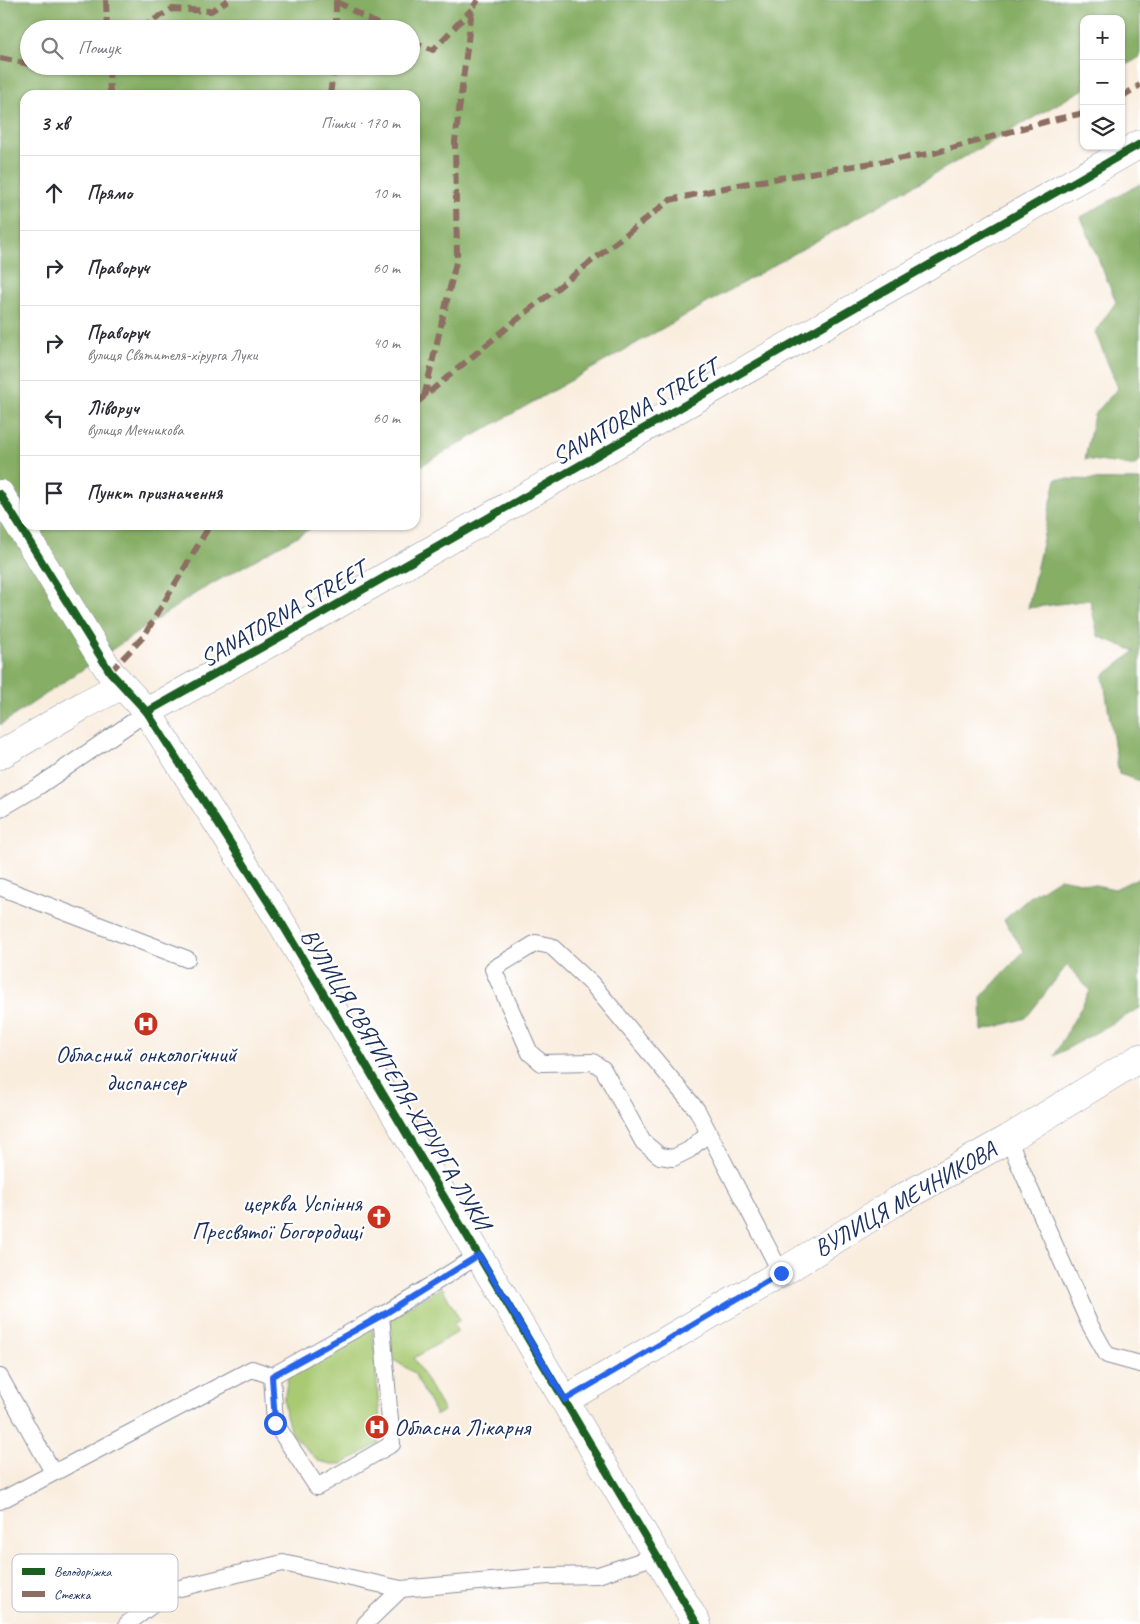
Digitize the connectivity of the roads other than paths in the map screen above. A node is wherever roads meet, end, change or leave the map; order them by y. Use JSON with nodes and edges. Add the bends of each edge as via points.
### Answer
{"nodes":[{"id":1,"x":1140,"y":144,"type":"edge"},
{"id":2,"x":0,"y":494,"type":"edge"},
{"id":3,"x":20,"y":526,"type":"edge"},
{"id":4,"x":22,"y":530,"type":"edge"},
{"id":5,"x":122,"y":685,"type":"junction"},
{"id":6,"x":147,"y":712,"type":"junction"},
{"id":7,"x":0,"y":755,"type":"edge"},
{"id":8,"x":0,"y":810,"type":"edge"},
{"id":9,"x":0,"y":887,"type":"edge"},
{"id":10,"x":187,"y":959,"type":"dead end"},
{"id":11,"x":1140,"y":1058,"type":"edge"},
{"id":12,"x":708,"y":1133,"type":"junction"},
{"id":13,"x":1008,"y":1139,"type":"junction"},
{"id":14,"x":479,"y":1255,"type":"junction"},
{"id":15,"x":781,"y":1273,"type":"junction"},
{"id":16,"x":381,"y":1315,"type":"junction"},
{"id":17,"x":1140,"y":1364,"type":"edge"},
{"id":18,"x":272,"y":1376,"type":"junction"},
{"id":19,"x":0,"y":1377,"type":"edge"},
{"id":20,"x":565,"y":1400,"type":"junction"},
{"id":21,"x":53,"y":1472,"type":"junction"},
{"id":22,"x":0,"y":1501,"type":"edge"},
{"id":23,"x":656,"y":1556,"type":"junction"},
{"id":24,"x":178,"y":1588,"type":"edge"},
{"id":25,"x":401,"y":1589,"type":"junction"},
{"id":26,"x":143,"y":1612,"type":"edge"},
{"id":27,"x":127,"y":1624,"type":"edge"},
{"id":28,"x":365,"y":1624,"type":"edge"},
{"id":29,"x":697,"y":1624,"type":"edge"}],
"edges":[{"from":1,"to":6,"type":"street","name":"SANATORNA STREET"},
{"from":2,"to":3,"type":"street","name":"ВУЛИЦЯ СВЯТИТЕЛЯ-ХІРУРГА ЛУКИ"},
{"from":4,"to":5,"type":"street","name":"ВУЛИЦЯ СВЯТИТЕЛЯ-ХІРУРГА ЛУКИ","via":[[110,672]]},
{"from":5,"to":6,"type":"street","name":"ВУЛИЦЯ СВЯТИТЕЛЯ-ХІРУРГА ЛУКИ"},
{"from":5,"to":7,"type":"street"},
{"from":6,"to":8,"type":"lane"},
{"from":6,"to":14,"type":"street","name":"ВУЛИЦЯ СВЯТИТЕЛЯ-ХІРУРГА ЛУКИ","via":[[284,927]]},
{"from":9,"to":10,"type":"lane"},
{"from":11,"to":13,"type":"street","name":"ВУЛИЦЯ МЕЧНИКОВА"},
{"from":12,"to":12,"type":"lane","via":[[697,1110],[605,999],[551,946],[536,943],[493,969],[530,1053],[542,1063],[593,1062],[603,1069],[643,1142],[660,1156],[673,1158],[689,1150]]},
{"from":12,"to":15,"type":"lane"},
{"from":13,"to":15,"type":"street","name":"ВУЛИЦЯ МЕЧНИКОВА","via":[[897,1201]]},
{"from":13,"to":17,"type":"lane","via":[[1089,1323],[1107,1355]]},
{"from":14,"to":16,"type":"lane"},
{"from":14,"to":20,"type":"street","name":"ВУЛИЦЯ СВЯТИТЕЛЯ-ХІРУРГА ЛУКИ"},
{"from":15,"to":20,"type":"street","name":"ВУЛИЦЯ МЕЧНИКОВА"},
{"from":16,"to":18,"type":"lane"},
{"from":16,"to":18,"type":"lane","via":[[392,1444],[317,1487],[275,1423]]},
{"from":18,"to":21,"type":"lane","via":[[252,1369]]},
{"from":19,"to":21,"type":"lane"},
{"from":20,"to":23,"type":"street","name":"ВУЛИЦЯ СВЯТИТЕЛЯ-ХІРУРГА ЛУКИ"},
{"from":21,"to":22,"type":"lane"},
{"from":23,"to":25,"type":"lane","via":[[598,1574]]},
{"from":23,"to":29,"type":"street","name":"ВУЛИЦЯ СВЯТИТЕЛЯ-ХІРУРГА ЛУКИ"},
{"from":24,"to":25,"type":"lane","via":[[283,1562]]},
{"from":25,"to":28,"type":"lane"},
{"from":26,"to":27,"type":"lane"}]}
